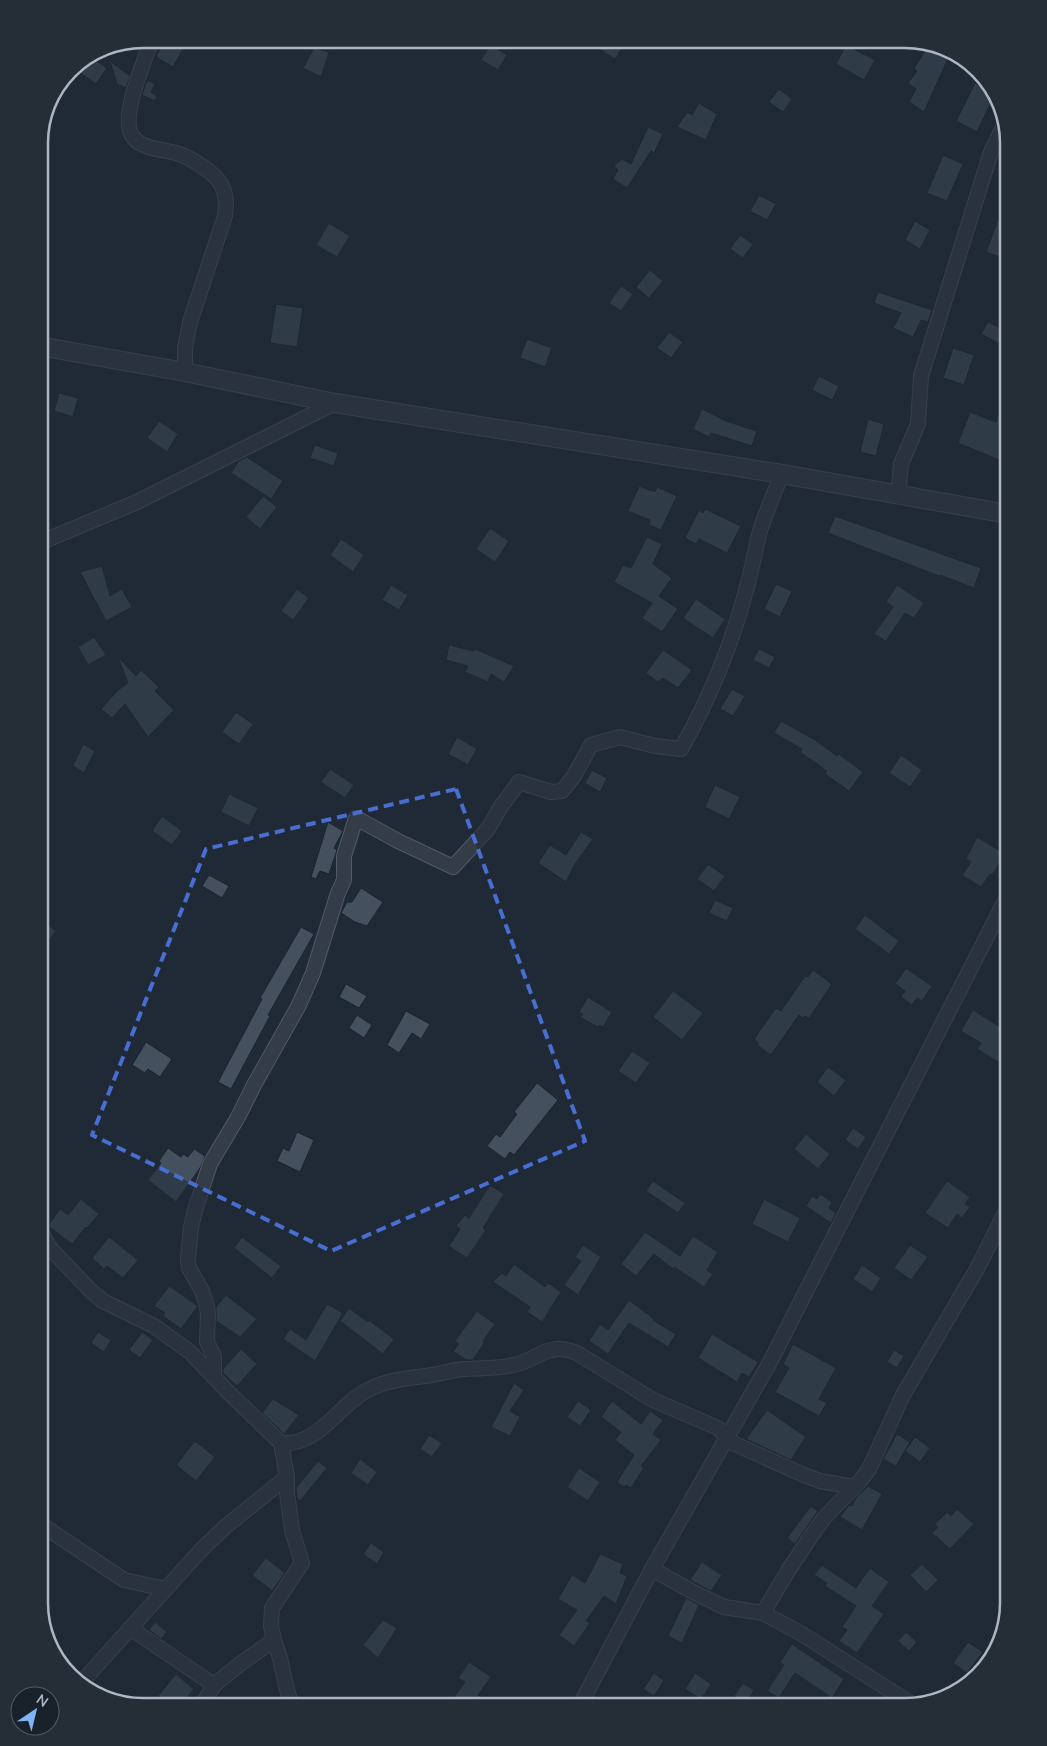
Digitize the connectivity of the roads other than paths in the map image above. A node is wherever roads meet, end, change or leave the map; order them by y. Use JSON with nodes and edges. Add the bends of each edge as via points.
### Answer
{"nodes":[{"id":1,"x":149,"y":48,"type":"edge"},
{"id":2,"x":999,"y":135,"type":"edge"},
{"id":3,"x":48,"y":348,"type":"edge"},
{"id":4,"x":185,"y":372,"type":"junction"},
{"id":5,"x":335,"y":402,"type":"junction"},
{"id":6,"x":782,"y":474,"type":"junction"},
{"id":7,"x":898,"y":495,"type":"junction"},
{"id":8,"x":1000,"y":513,"type":"edge"},
{"id":9,"x":48,"y":539,"type":"edge"},
{"id":10,"x":1000,"y":911,"type":"edge"},
{"id":11,"x":1000,"y":1223,"type":"edge"},
{"id":12,"x":48,"y":1245,"type":"edge"},
{"id":13,"x":214,"y":1375,"type":"junction"},
{"id":14,"x":726,"y":1440,"type":"junction"},
{"id":15,"x":281,"y":1442,"type":"junction"},
{"id":16,"x":287,"y":1477,"type":"junction"},
{"id":17,"x":854,"y":1487,"type":"junction"},
{"id":18,"x":48,"y":1529,"type":"edge"},
{"id":19,"x":652,"y":1568,"type":"junction"},
{"id":20,"x":166,"y":1588,"type":"junction"},
{"id":21,"x":764,"y":1613,"type":"junction"},
{"id":22,"x":130,"y":1628,"type":"junction"},
{"id":23,"x":274,"y":1640,"type":"junction"},
{"id":24,"x":85,"y":1678,"type":"edge"},
{"id":25,"x":214,"y":1685,"type":"junction"},
{"id":26,"x":206,"y":1698,"type":"edge"},
{"id":27,"x":289,"y":1698,"type":"edge"},
{"id":28,"x":584,"y":1698,"type":"edge"},
{"id":29,"x":902,"y":1698,"type":"edge"}],
"edges":[{"from":1,"to":4,"type":"street","via":[[132,98],[129,131],[132,137],[157,150],[177,153],[200,165],[222,186],[226,201],[225,216],[190,322]]},
{"from":2,"to":7,"type":"street","via":[[921,376],[918,424],[900,464]]},
{"from":3,"to":4,"type":"street"},
{"from":4,"to":5,"type":"street"},
{"from":5,"to":6,"type":"street"},
{"from":5,"to":9,"type":"street","via":[[137,502]]},
{"from":6,"to":7,"type":"street"},
{"from":6,"to":13,"type":"street","via":[[765,516],[743,602],[717,678],[681,749],[620,737],[591,745],[562,791],[552,792],[519,782],[488,829],[453,867],[356,818],[344,856],[344,880],[313,973],[299,1005],[213,1158],[196,1206],[188,1259],[206,1303],[207,1342],[214,1356]]},
{"from":7,"to":8,"type":"street"},
{"from":10,"to":14,"type":"street","via":[[770,1362]]},
{"from":11,"to":17,"type":"street","via":[[903,1395],[874,1461]]},
{"from":12,"to":13,"type":"street","via":[[103,1301],[165,1333]]},
{"from":13,"to":15,"type":"street"},
{"from":14,"to":15,"type":"street","via":[[718,1428],[654,1400],[577,1352],[556,1348],[515,1365],[451,1370],[370,1388],[318,1431],[296,1443]]},
{"from":14,"to":17,"type":"street","via":[[804,1475]]},
{"from":14,"to":19,"type":"street"},
{"from":15,"to":16,"type":"street"},
{"from":16,"to":20,"type":"street","via":[[225,1527]]},
{"from":16,"to":23,"type":"street","via":[[292,1530],[302,1563],[272,1608]]},
{"from":17,"to":21,"type":"street","via":[[811,1536]]},
{"from":18,"to":20,"type":"street","via":[[124,1580]]},
{"from":19,"to":21,"type":"street","via":[[724,1607]]},
{"from":19,"to":28,"type":"street"},
{"from":20,"to":22,"type":"street"},
{"from":21,"to":29,"type":"street"},
{"from":22,"to":24,"type":"street"},
{"from":22,"to":25,"type":"street"},
{"from":23,"to":25,"type":"street"},
{"from":23,"to":27,"type":"street"},
{"from":25,"to":26,"type":"street"}]}
